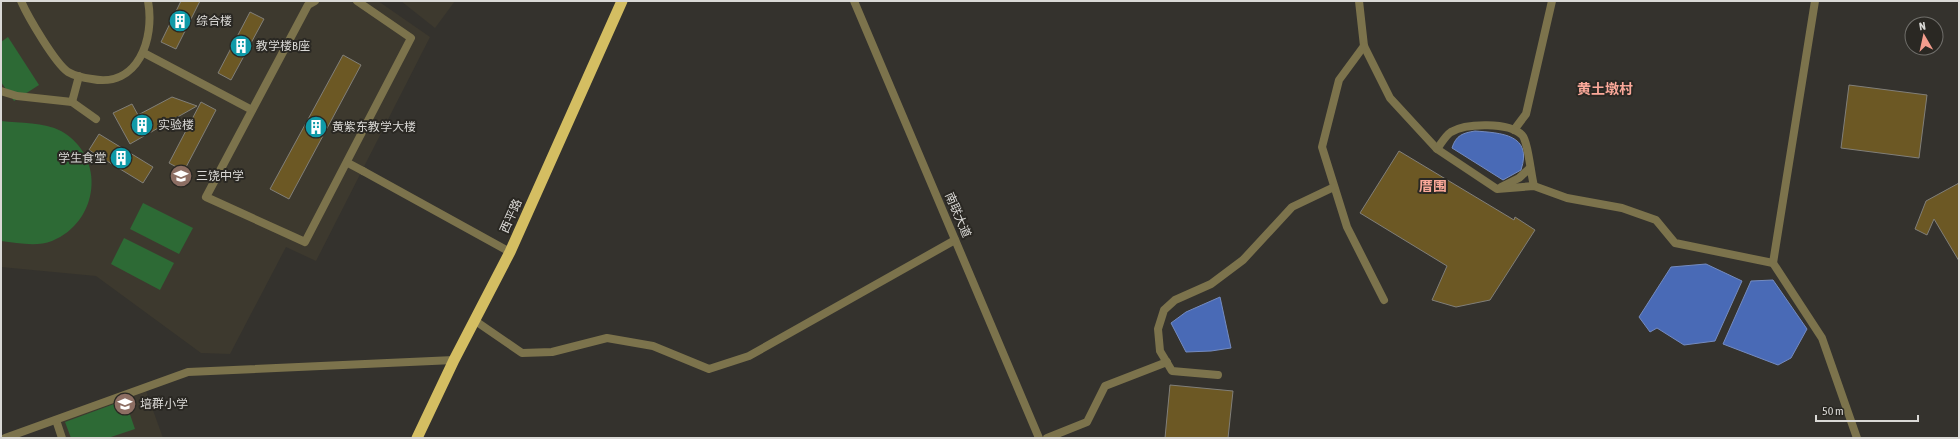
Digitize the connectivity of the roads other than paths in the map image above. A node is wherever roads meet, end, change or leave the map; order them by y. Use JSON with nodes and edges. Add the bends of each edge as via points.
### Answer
{"nodes":[{"id":1,"x":21,"y":1,"type":"edge"},
{"id":2,"x":148,"y":1,"type":"edge"},
{"id":3,"x":315,"y":1,"type":"edge"},
{"id":4,"x":357,"y":1,"type":"edge"},
{"id":5,"x":622,"y":1,"type":"edge"},
{"id":6,"x":854,"y":1,"type":"edge"},
{"id":7,"x":1359,"y":1,"type":"edge"},
{"id":8,"x":1552,"y":1,"type":"edge"},
{"id":9,"x":1815,"y":1,"type":"edge"},
{"id":10,"x":1364,"y":46,"type":"junction"},
{"id":11,"x":144,"y":53,"type":"junction"},
{"id":12,"x":79,"y":76,"type":"junction"},
{"id":13,"x":1,"y":91,"type":"edge"},
{"id":14,"x":72,"y":102,"type":"junction"},
{"id":15,"x":252,"y":110,"type":"junction"},
{"id":16,"x":96,"y":119,"type":"dead end"},
{"id":17,"x":1514,"y":130,"type":"junction"},
{"id":18,"x":1437,"y":149,"type":"junction"},
{"id":19,"x":348,"y":163,"type":"junction"},
{"id":20,"x":1530,"y":168,"type":"junction"},
{"id":21,"x":1534,"y":186,"type":"junction"},
{"id":22,"x":1334,"y":187,"type":"junction"},
{"id":23,"x":1497,"y":189,"type":"junction"},
{"id":24,"x":955,"y":240,"type":"junction"},
{"id":25,"x":510,"y":252,"type":"junction"},
{"id":26,"x":1774,"y":263,"type":"junction"},
{"id":27,"x":1384,"y":300,"type":"dead end"},
{"id":28,"x":474,"y":320,"type":"junction"},
{"id":29,"x":454,"y":360,"type":"junction"},
{"id":30,"x":1166,"y":362,"type":"junction"},
{"id":31,"x":1218,"y":375,"type":"dead end"},
{"id":32,"x":56,"y":420,"type":"junction"},
{"id":33,"x":5,"y":438,"type":"edge"},
{"id":34,"x":62,"y":438,"type":"edge"},
{"id":35,"x":417,"y":438,"type":"edge"},
{"id":36,"x":1039,"y":438,"type":"edge"},
{"id":37,"x":1047,"y":438,"type":"edge"},
{"id":38,"x":1857,"y":438,"type":"edge"}],
"edges":[{"from":1,"to":12,"type":"street","via":[[51,51],[68,72]]},
{"from":2,"to":11,"type":"street"},
{"from":3,"to":15,"type":"street","via":[[308,5]]},
{"from":4,"to":19,"type":"street","via":[[412,38]]},
{"from":5,"to":25,"type":"highway","name":"西平路"},
{"from":6,"to":24,"type":"street","name":"南联大道"},
{"from":7,"to":10,"type":"street"},
{"from":8,"to":17,"type":"street","via":[[1526,114]]},
{"from":9,"to":26,"type":"street"},
{"from":10,"to":18,"type":"street","via":[[1390,98]]},
{"from":10,"to":22,"type":"street","via":[[1339,80],[1322,147]]},
{"from":11,"to":12,"type":"street","via":[[134,67],[119,78],[104,81]]},
{"from":11,"to":15,"type":"street"},
{"from":12,"to":14,"type":"street"},
{"from":13,"to":14,"type":"street","via":[[17,96]]},
{"from":14,"to":16,"type":"street"},
{"from":15,"to":19,"type":"street","via":[[206,197],[305,242]]},
{"from":17,"to":18,"type":"street","via":[[1486,125],[1459,129],[1449,133]]},
{"from":17,"to":20,"type":"street","via":[[1523,136]]},
{"from":18,"to":23,"type":"street"},
{"from":19,"to":25,"type":"street"},
{"from":20,"to":21,"type":"street"},
{"from":20,"to":23,"type":"street","via":[[1519,178]]},
{"from":21,"to":23,"type":"street"},
{"from":21,"to":26,"type":"street","via":[[1567,198],[1622,208],[1656,220],[1675,243]]},
{"from":22,"to":27,"type":"street","via":[[1347,227]]},
{"from":22,"to":30,"type":"street","via":[[1292,207],[1243,260],[1211,284],[1175,300],[1164,310],[1158,329],[1160,351]]},
{"from":24,"to":28,"type":"street","via":[[749,356],[709,369],[653,346],[607,338],[552,352],[522,353]]},
{"from":24,"to":36,"type":"street","name":"南联大道"},
{"from":25,"to":28,"type":"highway","name":"西平路"},
{"from":26,"to":38,"type":"street","via":[[1822,338]]},
{"from":28,"to":29,"type":"highway","name":"西平路"},
{"from":29,"to":32,"type":"street","via":[[188,372]]},
{"from":29,"to":35,"type":"highway","name":"西平路"},
{"from":30,"to":31,"type":"street","via":[[1172,371]]},
{"from":30,"to":37,"type":"street","via":[[1105,386],[1086,422]]},
{"from":32,"to":33,"type":"street"},
{"from":32,"to":34,"type":"street"}]}
